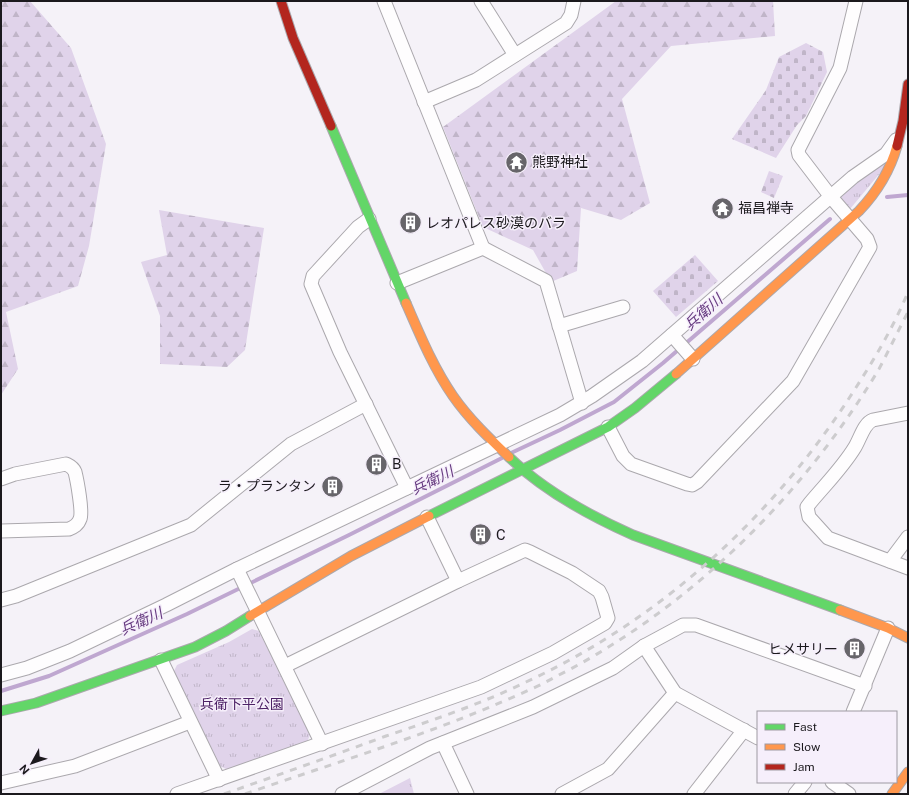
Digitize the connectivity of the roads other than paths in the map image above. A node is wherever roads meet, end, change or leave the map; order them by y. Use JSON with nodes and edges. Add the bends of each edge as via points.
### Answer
{"nodes":[{"id":1,"x":281,"y":1,"type":"edge"},
{"id":2,"x":384,"y":1,"type":"edge"},
{"id":3,"x":481,"y":1,"type":"edge"},
{"id":4,"x":574,"y":1,"type":"edge"},
{"id":5,"x":856,"y":1,"type":"edge"},
{"id":6,"x":515,"y":55,"type":"junction"},
{"id":7,"x":908,"y":84,"type":"edge"},
{"id":8,"x":424,"y":102,"type":"junction"},
{"id":9,"x":901,"y":131,"type":"junction"},
{"id":10,"x":833,"y":200,"type":"junction"},
{"id":11,"x":850,"y":217,"type":"junction"},
{"id":12,"x":369,"y":219,"type":"junction"},
{"id":13,"x":483,"y":248,"type":"junction"},
{"id":14,"x":396,"y":283,"type":"junction"},
{"id":15,"x":623,"y":307,"type":"dead end"},
{"id":16,"x":559,"y":326,"type":"junction"},
{"id":17,"x":674,"y":337,"type":"junction"},
{"id":18,"x":690,"y":355,"type":"junction"},
{"id":19,"x":582,"y":403,"type":"junction"},
{"id":20,"x":366,"y":404,"type":"junction"},
{"id":21,"x":908,"y":413,"type":"edge"},
{"id":22,"x":608,"y":427,"type":"junction"},
{"id":23,"x":498,"y":447,"type":"junction"},
{"id":24,"x":522,"y":470,"type":"junction"},
{"id":25,"x":1,"y":479,"type":"edge"},
{"id":26,"x":407,"y":488,"type":"junction"},
{"id":27,"x":427,"y":517,"type":"junction"},
{"id":28,"x":1,"y":531,"type":"edge"},
{"id":29,"x":908,"y":537,"type":"edge"},
{"id":30,"x":890,"y":561,"type":"junction"},
{"id":31,"x":908,"y":568,"type":"edge"},
{"id":32,"x":238,"y":572,"type":"junction"},
{"id":33,"x":458,"y":581,"type":"junction"},
{"id":34,"x":1,"y":600,"type":"edge"},
{"id":35,"x":258,"y":612,"type":"junction"},
{"id":36,"x":888,"y":628,"type":"junction"},
{"id":37,"x":908,"y":638,"type":"edge"},
{"id":38,"x":644,"y":646,"type":"junction"},
{"id":39,"x":161,"y":660,"type":"junction"},
{"id":40,"x":285,"y":666,"type":"junction"},
{"id":41,"x":1,"y":675,"type":"edge"},
{"id":42,"x":864,"y":686,"type":"junction"},
{"id":43,"x":675,"y":693,"type":"junction"},
{"id":44,"x":1,"y":711,"type":"edge"},
{"id":45,"x":853,"y":711,"type":"edge"},
{"id":46,"x":190,"y":722,"type":"junction"},
{"id":47,"x":744,"y":730,"type":"junction"},
{"id":48,"x":757,"y":737,"type":"edge"},
{"id":49,"x":443,"y":743,"type":"junction"},
{"id":50,"x":322,"y":744,"type":"junction"},
{"id":51,"x":908,"y":772,"type":"edge"},
{"id":52,"x":219,"y":780,"type":"junction"},
{"id":53,"x":1,"y":783,"type":"edge"},
{"id":54,"x":804,"y":783,"type":"edge"},
{"id":55,"x":833,"y":783,"type":"edge"},
{"id":56,"x":177,"y":794,"type":"edge"},
{"id":57,"x":342,"y":794,"type":"edge"},
{"id":58,"x":467,"y":794,"type":"edge"},
{"id":59,"x":562,"y":794,"type":"edge"},
{"id":60,"x":694,"y":794,"type":"edge"},
{"id":61,"x":796,"y":794,"type":"edge"},
{"id":62,"x":849,"y":794,"type":"edge"},
{"id":63,"x":892,"y":794,"type":"edge"}],
"edges":[{"from":1,"to":12,"type":"street","via":[[293,38]]},
{"from":2,"to":8,"type":"street"},
{"from":3,"to":6,"type":"street"},
{"from":4,"to":6,"type":"street","via":[[566,23]]},
{"from":5,"to":10,"type":"street","via":[[840,68],[798,148],[799,155]]},
{"from":6,"to":8,"type":"street","via":[[476,80]]},
{"from":7,"to":9,"type":"street"},
{"from":8,"to":13,"type":"street"},
{"from":9,"to":10,"type":"street","via":[[886,154],[853,177]]},
{"from":9,"to":11,"type":"street","via":[[894,158],[881,185]]},
{"from":10,"to":11,"type":"street"},
{"from":10,"to":17,"type":"street"},
{"from":11,"to":18,"type":"street"},
{"from":11,"to":22,"type":"street","via":[[869,242],[869,249],[793,381],[697,482],[687,484],[631,464],[623,456]]},
{"from":12,"to":14,"type":"street"},
{"from":12,"to":20,"type":"street","via":[[358,227],[313,276],[311,284]]},
{"from":13,"to":14,"type":"street"},
{"from":13,"to":16,"type":"street","via":[[546,281]]},
{"from":14,"to":23,"type":"street","via":[[446,385]]},
{"from":15,"to":16,"type":"street"},
{"from":16,"to":19,"type":"street"},
{"from":17,"to":18,"type":"street"},
{"from":17,"to":19,"type":"street"},
{"from":18,"to":22,"type":"street","via":[[670,380]]},
{"from":19,"to":23,"type":"street"},
{"from":20,"to":26,"type":"street"},
{"from":20,"to":34,"type":"street","via":[[291,444],[191,525]]},
{"from":21,"to":30,"type":"street","via":[[868,423],[854,448],[807,507],[809,517],[828,538]]},
{"from":22,"to":24,"type":"street"},
{"from":23,"to":24,"type":"street"},
{"from":23,"to":26,"type":"street"},
{"from":24,"to":27,"type":"street"},
{"from":24,"to":36,"type":"street","via":[[559,496],[610,526]]},
{"from":25,"to":28,"type":"street","via":[[66,464],[74,471],[81,518],[75,527],[69,529]]},
{"from":26,"to":32,"type":"street"},
{"from":27,"to":33,"type":"street"},
{"from":27,"to":35,"type":"street","via":[[351,556]]},
{"from":29,"to":30,"type":"street"},
{"from":30,"to":31,"type":"street"},
{"from":32,"to":35,"type":"street"},
{"from":32,"to":41,"type":"street","via":[[70,650],[27,668]]},
{"from":33,"to":40,"type":"street"},
{"from":33,"to":50,"type":"street","via":[[521,552],[530,552],[572,573],[599,591],[607,621],[553,653],[481,687]]},
{"from":35,"to":39,"type":"street","via":[[211,639]]},
{"from":35,"to":40,"type":"street"},
{"from":36,"to":37,"type":"street"},
{"from":36,"to":42,"type":"street"},
{"from":38,"to":42,"type":"street","via":[[683,626],[696,625]]},
{"from":38,"to":43,"type":"street"},
{"from":38,"to":49,"type":"street","via":[[613,668],[533,707]]},
{"from":39,"to":44,"type":"street","via":[[36,703]]},
{"from":39,"to":46,"type":"street"},
{"from":40,"to":50,"type":"street"},
{"from":42,"to":45,"type":"street"},
{"from":43,"to":47,"type":"street"},
{"from":43,"to":59,"type":"street","via":[[608,769]]},
{"from":46,"to":52,"type":"street"},
{"from":46,"to":53,"type":"street","via":[[75,766]]},
{"from":47,"to":48,"type":"street"},
{"from":47,"to":60,"type":"street"},
{"from":49,"to":57,"type":"street"},
{"from":49,"to":58,"type":"street"},
{"from":50,"to":52,"type":"street"},
{"from":51,"to":63,"type":"street"},
{"from":52,"to":56,"type":"street"},
{"from":54,"to":61,"type":"street"},
{"from":55,"to":62,"type":"street"}]}
